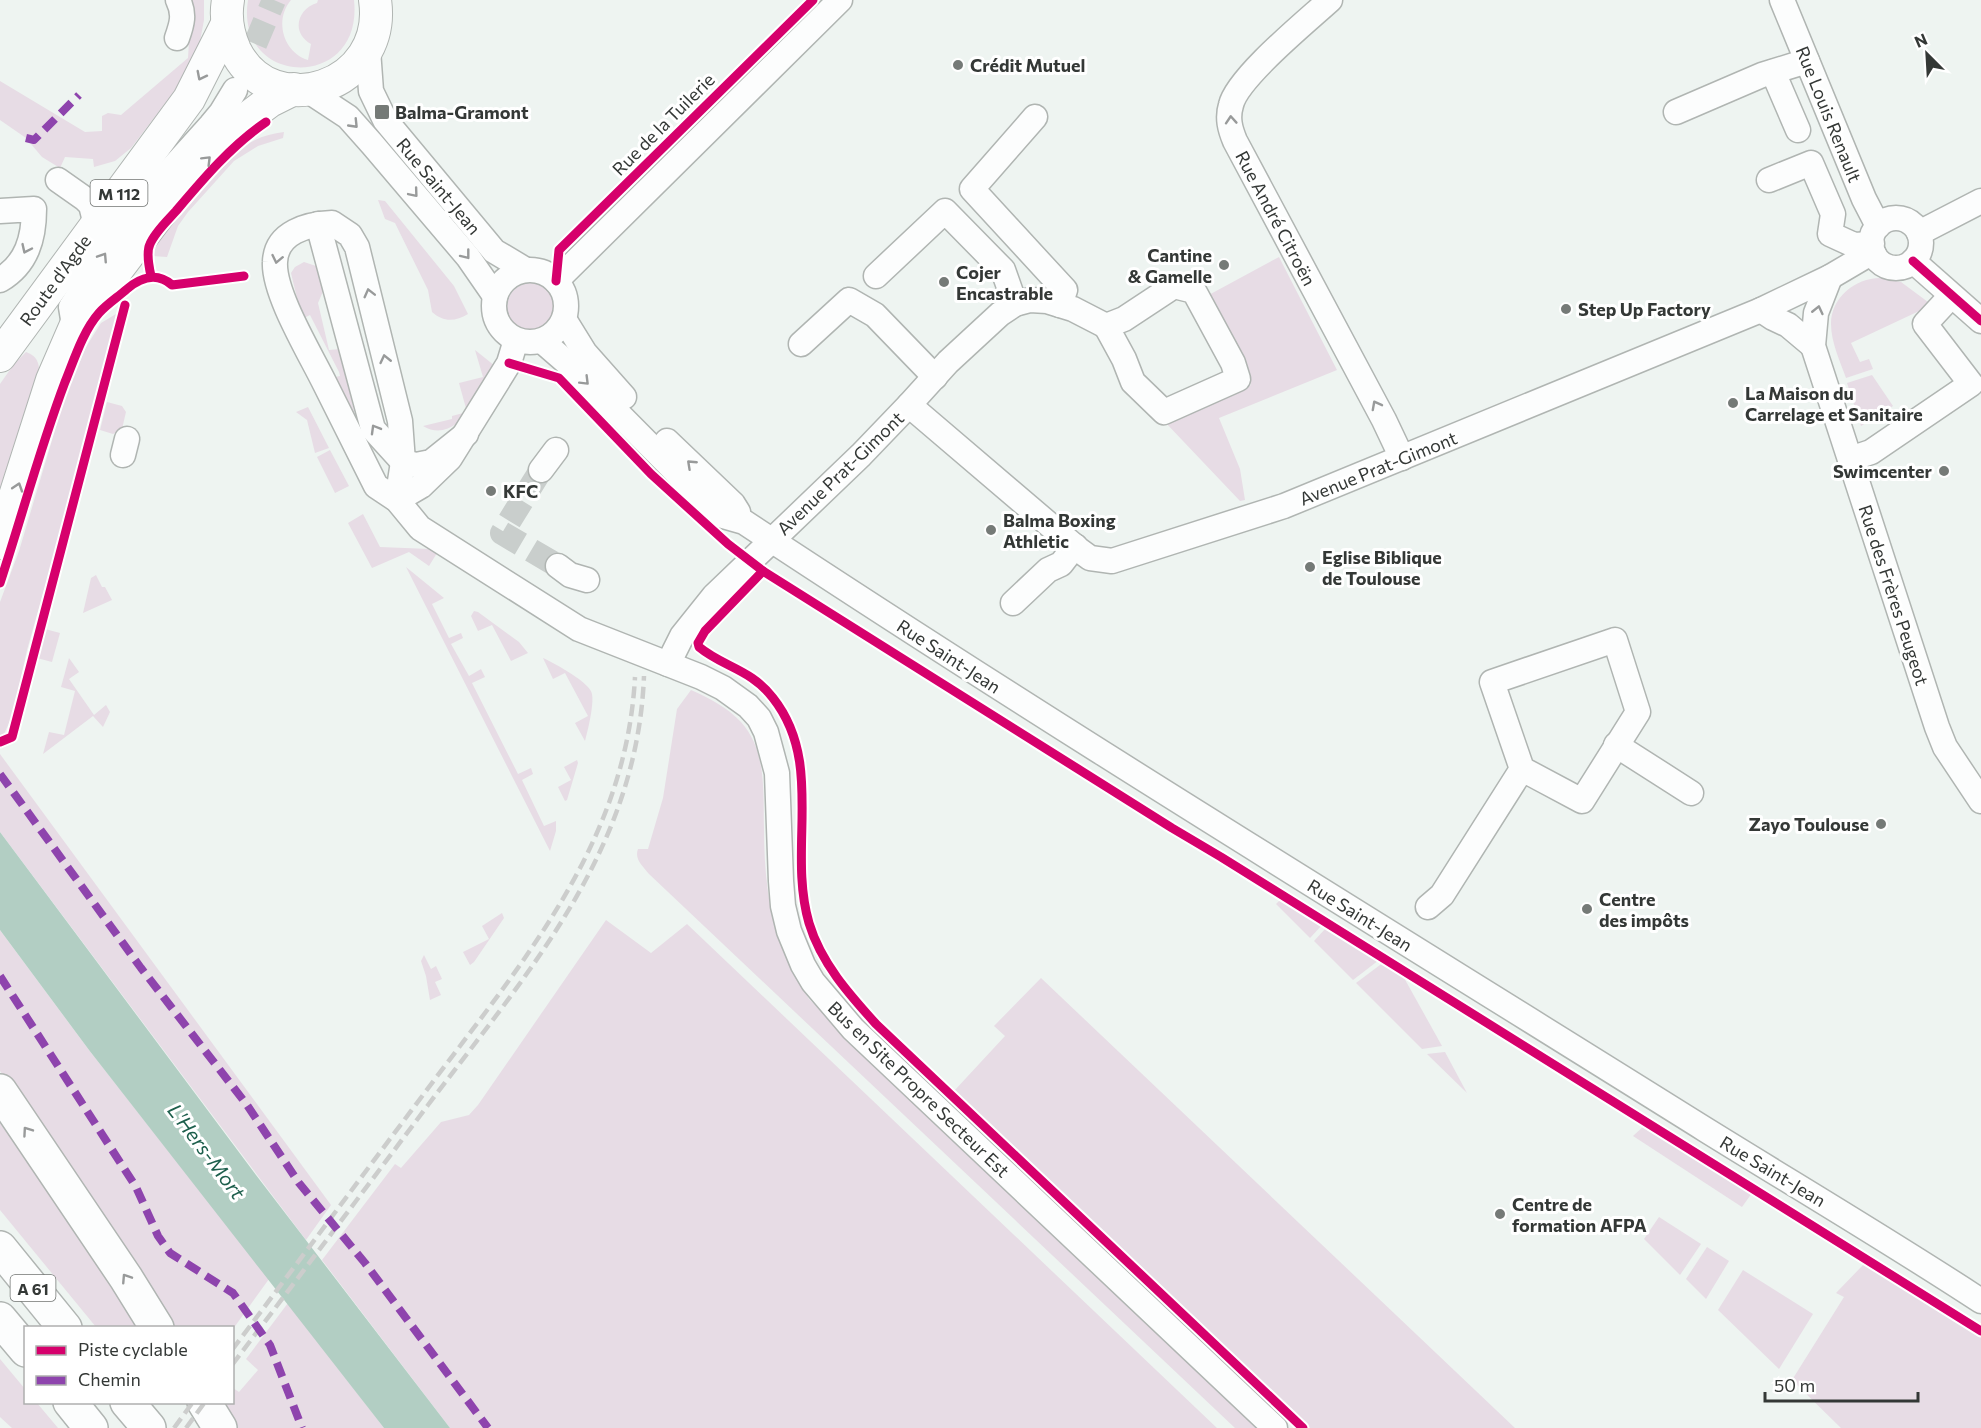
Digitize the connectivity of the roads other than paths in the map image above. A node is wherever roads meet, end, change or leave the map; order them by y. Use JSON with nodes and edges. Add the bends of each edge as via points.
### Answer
{"nodes":[{"id":1,"x":178,"y":0,"type":"edge"},
{"id":2,"x":840,"y":0,"type":"edge"},
{"id":3,"x":1330,"y":0,"type":"edge"},
{"id":4,"x":1782,"y":0,"type":"edge"},
{"id":5,"x":380,"y":5,"type":"edge"},
{"id":6,"x":227,"y":7,"type":"edge"},
{"id":7,"x":177,"y":38,"type":"dead end"},
{"id":8,"x":368,"y":50,"type":"junction"},
{"id":9,"x":1807,"y":61,"type":"junction"},
{"id":10,"x":1773,"y":72,"type":"junction"},
{"id":11,"x":234,"y":90,"type":"tunnel mouth"},
{"id":12,"x":300,"y":90,"type":"junction"},
{"id":13,"x":1676,"y":112,"type":"dead end"},
{"id":14,"x":1035,"y":117,"type":"dead end"},
{"id":15,"x":1798,"y":130,"type":"dead end"},
{"id":16,"x":58,"y":180,"type":"dead end"},
{"id":17,"x":1769,"y":180,"type":"dead end"},
{"id":18,"x":1981,"y":201,"type":"edge"},
{"id":19,"x":0,"y":211,"type":"edge"},
{"id":20,"x":318,"y":224,"type":"junction"},
{"id":21,"x":96,"y":225,"type":"junction"},
{"id":22,"x":1919,"y":233,"type":"junction"},
{"id":23,"x":1875,"y":241,"type":"junction"},
{"id":24,"x":1913,"y":261,"type":"junction"},
{"id":25,"x":526,"y":270,"type":"junction"},
{"id":26,"x":876,"y":276,"type":"dead end"},
{"id":27,"x":1830,"y":277,"type":"junction"},
{"id":28,"x":0,"y":280,"type":"edge"},
{"id":29,"x":556,"y":281,"type":"junction"},
{"id":30,"x":495,"y":296,"type":"junction"},
{"id":31,"x":1951,"y":296,"type":"junction"},
{"id":32,"x":1015,"y":304,"type":"junction"},
{"id":33,"x":1060,"y":305,"type":"junction"},
{"id":34,"x":1761,"y":310,"type":"junction"},
{"id":35,"x":564,"y":319,"type":"junction"},
{"id":36,"x":1981,"y":321,"type":"edge"},
{"id":37,"x":1106,"y":326,"type":"junction"},
{"id":38,"x":75,"y":327,"type":"junction"},
{"id":39,"x":516,"y":340,"type":"junction"},
{"id":40,"x":542,"y":341,"type":"junction"},
{"id":41,"x":801,"y":344,"type":"dead end"},
{"id":42,"x":1813,"y":346,"type":"junction"},
{"id":43,"x":0,"y":356,"type":"edge"},
{"id":44,"x":935,"y":377,"type":"junction"},
{"id":45,"x":909,"y":405,"type":"junction"},
{"id":46,"x":466,"y":434,"type":"junction"},
{"id":47,"x":556,"y":450,"type":"dead end"},
{"id":48,"x":1401,"y":458,"type":"junction"},
{"id":49,"x":1850,"y":459,"type":"junction"},
{"id":50,"x":403,"y":462,"type":"junction"},
{"id":51,"x":542,"y":470,"type":"tunnel mouth"},
{"id":52,"x":397,"y":500,"type":"junction"},
{"id":53,"x":744,"y":522,"type":"junction"},
{"id":54,"x":771,"y":540,"type":"junction"},
{"id":55,"x":0,"y":543,"type":"edge"},
{"id":56,"x":1075,"y":546,"type":"junction"},
{"id":57,"x":558,"y":566,"type":"tunnel mouth"},
{"id":58,"x":587,"y":580,"type":"dead end"},
{"id":59,"x":1013,"y":603,"type":"dead end"},
{"id":60,"x":668,"y":664,"type":"junction"},
{"id":61,"x":1616,"y":746,"type":"junction"},
{"id":62,"x":1522,"y":769,"type":"junction"},
{"id":63,"x":1691,"y":793,"type":"dead end"},
{"id":64,"x":1981,"y":801,"type":"edge"},
{"id":65,"x":1428,"y":907,"type":"dead end"},
{"id":66,"x":0,"y":1091,"type":"edge"},
{"id":67,"x":0,"y":1248,"type":"edge"},
{"id":68,"x":1981,"y":1301,"type":"edge"},
{"id":69,"x":0,"y":1319,"type":"edge"},
{"id":70,"x":63,"y":1326,"type":"edge"},
{"id":71,"x":157,"y":1326,"type":"edge"},
{"id":72,"x":24,"y":1348,"type":"edge"},
{"id":73,"x":72,"y":1404,"type":"edge"},
{"id":74,"x":129,"y":1404,"type":"edge"},
{"id":75,"x":205,"y":1404,"type":"edge"},
{"id":76,"x":91,"y":1428,"type":"edge"},
{"id":77,"x":148,"y":1428,"type":"edge"},
{"id":78,"x":220,"y":1428,"type":"edge"},
{"id":79,"x":1275,"y":1428,"type":"edge"}],
"edges":[{"from":1,"to":7,"type":"street","via":[[182,22]]},
{"from":2,"to":29,"type":"street","name":"Rue de la Tuilerie"},
{"from":48,"to":3,"type":"street","name":"Rue André Citroën","one_way":true,"via":[[1235,141],[1228,120],[1236,91]]},
{"from":4,"to":9,"type":"street","name":"Rue Louis Renault"},
{"from":5,"to":8,"type":"main road"},
{"from":6,"to":12,"type":"main road","via":[[231,40],[248,68],[270,83]]},
{"from":6,"to":21,"type":"main road","name":"Route d'Agde","number":"M 112","one_way":true,"via":[[189,99]]},
{"from":8,"to":12,"type":"main road","via":[[351,71],[324,86]]},
{"from":8,"to":25,"type":"street","name":"Rue Saint-Jean","via":[[371,91],[385,120],[494,251]]},
{"from":9,"to":10,"type":"street"},
{"from":9,"to":23,"type":"street","name":"Rue Louis Renault","via":[[1864,199]]},
{"from":10,"to":13,"type":"street"},
{"from":10,"to":15,"type":"street"},
{"from":38,"to":11,"type":"street","one_way":true,"via":[[70,308],[129,216],[211,125]]},
{"from":12,"to":30,"type":"street","name":"Rue Saint-Jean","one_way":true,"via":[[348,117],[468,257]]},
{"from":38,"to":12,"type":"main road","number":"M 112","one_way":true,"via":[[179,188],[250,116],[270,101]]},
{"from":14,"to":33,"type":"street","via":[[972,189],[1065,290]]},
{"from":16,"to":21,"type":"street","via":[[86,199]]},
{"from":17,"to":23,"type":"street","via":[[1811,163],[1833,214],[1830,234],[1854,245]]},
{"from":18,"to":22,"type":"street"},
{"from":19,"to":28,"type":"street","one_way":true,"via":[[34,209],[30,247]]},
{"from":50,"to":20,"type":"street","one_way":true,"via":[[372,429]]},
{"from":50,"to":20,"type":"street","one_way":true,"via":[[400,421],[357,247],[342,228],[333,223]]},
{"from":20,"to":52,"type":"street","name":"Bus en Site Propre Secteur Est","one_way":true,"via":[[294,231],[282,243],[274,260],[276,281],[376,486]]},
{"from":21,"to":43,"type":"main road","name":"Route d'Agde","number":"M 112"},
{"from":22,"to":23,"type":"street","via":[[1915,226],[1892,219]]},
{"from":22,"to":24,"type":"street","via":[[1921,248]]},
{"from":23,"to":24,"type":"street","via":[[1883,264],[1895,268]]},
{"from":23,"to":27,"type":"street","name":"Avenue Prat-Gimont","via":[[1864,257]]},
{"from":24,"to":31,"type":"street"},
{"from":25,"to":29,"type":"street","via":[[548,274]]},
{"from":25,"to":30,"type":"street","via":[[507,278]]},
{"from":26,"to":32,"type":"street","via":[[945,211],[1003,270]]},
{"from":27,"to":34,"type":"street","name":"Avenue Prat-Gimont"},
{"from":42,"to":27,"type":"street","name":"Rue des Frères Peugeot","one_way":true,"via":[[1816,313]]},
{"from":29,"to":35,"type":"street","via":[[566,299]]},
{"from":30,"to":39,"type":"street","via":[[495,318]]},
{"from":31,"to":36,"type":"street"},
{"from":31,"to":49,"type":"street","via":[[1925,324],[1971,384],[1871,452]]},
{"from":32,"to":33,"type":"street","via":[[1030,300]]},
{"from":32,"to":44,"type":"street","name":"Avenue Prat-Gimont"},
{"from":33,"to":37,"type":"street"},
{"from":34,"to":42,"type":"street","via":[[1788,325]]},
{"from":34,"to":48,"type":"street","name":"Avenue Prat-Gimont"},
{"from":35,"to":40,"type":"street","via":[[556,333]]},
{"from":53,"to":35,"type":"street","name":"Rue Saint-Jean","one_way":true,"via":[[733,504],[602,374]]},
{"from":37,"to":37,"type":"street","via":[[1124,319],[1174,286],[1194,291],[1238,379],[1164,412],[1133,382]]},
{"from":55,"to":38,"type":"main road","number":"M 112","one_way":true,"via":[[52,380]]},
{"from":39,"to":40,"type":"street"},
{"from":39,"to":46,"type":"street","via":[[509,363]]},
{"from":40,"to":53,"type":"street","name":"Rue Saint-Jean","one_way":true,"via":[[697,493],[723,516]]},
{"from":41,"to":44,"type":"street","via":[[849,300],[875,315]]},
{"from":42,"to":49,"type":"street","name":"Rue des Frères Peugeot"},
{"from":44,"to":45,"type":"street","name":"Avenue Prat-Gimont"},
{"from":45,"to":54,"type":"street","name":"Avenue Prat-Gimont"},
{"from":45,"to":56,"type":"street","name":"Avenue Prat-Gimont"},
{"from":46,"to":50,"type":"street","via":[[431,462]]},
{"from":46,"to":52,"type":"street","via":[[450,458],[421,486]]},
{"from":47,"to":51,"type":"street"},
{"from":48,"to":56,"type":"street","name":"Avenue Prat-Gimont","via":[[1284,506],[1112,561],[1090,558]]},
{"from":49,"to":64,"type":"street","name":"Rue des Frères Peugeot","via":[[1937,727],[1945,747]]},
{"from":50,"to":52,"type":"street"},
{"from":52,"to":60,"type":"street","name":"Bus en Site Propre Secteur Est","via":[[420,528],[579,629]]},
{"from":53,"to":54,"type":"street","name":"Rue Saint-Jean"},
{"from":54,"to":60,"type":"street","name":"Avenue Prat-Gimont","via":[[688,612],[682,636]]},
{"from":54,"to":68,"type":"street","name":"Rue Saint-Jean","via":[[1234,837]]},
{"from":56,"to":59,"type":"street","via":[[1061,564],[1048,570]]},
{"from":57,"to":58,"type":"street"},
{"from":60,"to":79,"type":"street","name":"Bus en Site Propre Secteur Est","via":[[737,697],[759,718],[766,732],[777,773],[783,906],[803,965],[823,995],[862,1037]]},
{"from":61,"to":62,"type":"street","via":[[1582,801]]},
{"from":61,"to":62,"type":"street","via":[[1638,712],[1615,640],[1492,682]]},
{"from":61,"to":63,"type":"street"},
{"from":62,"to":65,"type":"street","via":[[1442,896]]},
{"from":71,"to":66,"type":"highway","one_way":true},
{"from":67,"to":70,"type":"highway","number":"A 61"},
{"from":69,"to":72,"type":"highway","number":"A 61"},
{"from":73,"to":76,"type":"highway"},
{"from":74,"to":77,"type":"highway"},
{"from":75,"to":78,"type":"highway"}]}
